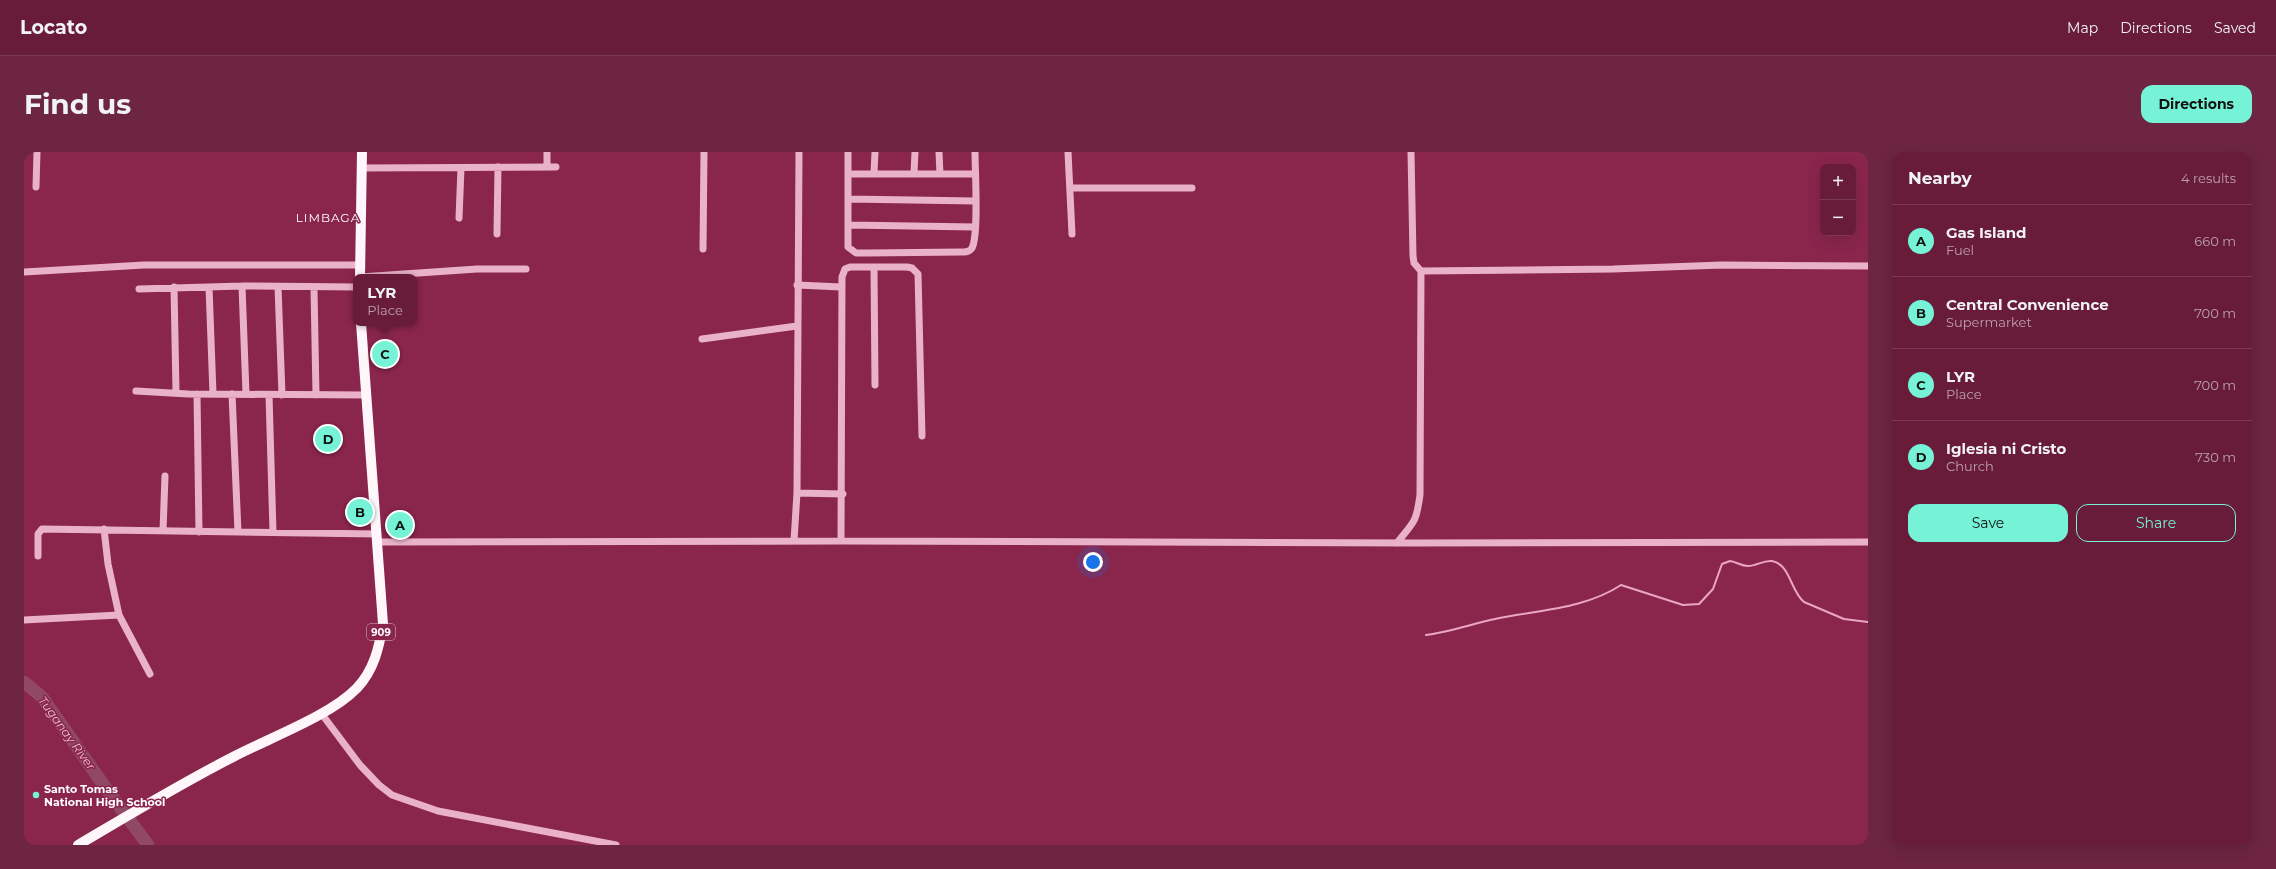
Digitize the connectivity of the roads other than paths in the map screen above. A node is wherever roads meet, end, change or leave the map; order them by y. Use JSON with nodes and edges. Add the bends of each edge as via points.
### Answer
{"nodes":[{"id":1,"x":37,"y":152,"type":"edge"},
{"id":2,"x":362,"y":152,"type":"edge"},
{"id":3,"x":547,"y":152,"type":"edge"},
{"id":4,"x":704,"y":152,"type":"edge"},
{"id":5,"x":799,"y":152,"type":"edge"},
{"id":6,"x":848,"y":152,"type":"edge"},
{"id":7,"x":875,"y":152,"type":"edge"},
{"id":8,"x":915,"y":152,"type":"edge"},
{"id":9,"x":939,"y":152,"type":"edge"},
{"id":10,"x":975,"y":152,"type":"edge"},
{"id":11,"x":1068,"y":152,"type":"edge"},
{"id":12,"x":1411,"y":152,"type":"edge"},
{"id":13,"x":498,"y":167,"type":"junction"},
{"id":14,"x":547,"y":167,"type":"junction"},
{"id":15,"x":556,"y":167,"type":"dead end"},
{"id":16,"x":362,"y":168,"type":"junction"},
{"id":17,"x":461,"y":168,"type":"junction"},
{"id":18,"x":874,"y":173,"type":"junction"},
{"id":19,"x":914,"y":173,"type":"junction"},
{"id":20,"x":848,"y":174,"type":"junction"},
{"id":21,"x":940,"y":174,"type":"junction"},
{"id":22,"x":975,"y":174,"type":"junction"},
{"id":23,"x":36,"y":187,"type":"dead end"},
{"id":24,"x":1071,"y":188,"type":"junction"},
{"id":25,"x":1192,"y":188,"type":"dead end"},
{"id":26,"x":848,"y":199,"type":"junction"},
{"id":27,"x":975,"y":201,"type":"junction"},
{"id":28,"x":459,"y":218,"type":"dead end"},
{"id":29,"x":848,"y":225,"type":"junction"},
{"id":30,"x":975,"y":227,"type":"junction"},
{"id":31,"x":497,"y":234,"type":"dead end"},
{"id":32,"x":1072,"y":234,"type":"dead end"},
{"id":33,"x":703,"y":249,"type":"dead end"},
{"id":34,"x":361,"y":265,"type":"junction"},
{"id":35,"x":1868,"y":266,"type":"edge"},
{"id":36,"x":874,"y":268,"type":"junction"},
{"id":37,"x":526,"y":269,"type":"dead end"},
{"id":38,"x":1421,"y":271,"type":"junction"},
{"id":39,"x":24,"y":272,"type":"edge"},
{"id":40,"x":360,"y":274,"type":"edge"},
{"id":41,"x":407,"y":274,"type":"edge"},
{"id":42,"x":797,"y":285,"type":"junction"},
{"id":43,"x":242,"y":286,"type":"junction"},
{"id":44,"x":174,"y":287,"type":"junction"},
{"id":45,"x":209,"y":287,"type":"junction"},
{"id":46,"x":278,"y":287,"type":"junction"},
{"id":47,"x":353,"y":287,"type":"edge"},
{"id":48,"x":842,"y":287,"type":"junction"},
{"id":49,"x":314,"y":288,"type":"junction"},
{"id":50,"x":139,"y":289,"type":"dead end"},
{"id":51,"x":361,"y":326,"type":"edge"},
{"id":52,"x":797,"y":326,"type":"junction"},
{"id":53,"x":702,"y":340,"type":"dead end"},
{"id":54,"x":875,"y":385,"type":"dead end"},
{"id":55,"x":136,"y":391,"type":"dead end"},
{"id":56,"x":176,"y":392,"type":"junction"},
{"id":57,"x":197,"y":394,"type":"junction"},
{"id":58,"x":213,"y":394,"type":"junction"},
{"id":59,"x":232,"y":394,"type":"junction"},
{"id":60,"x":246,"y":394,"type":"junction"},
{"id":61,"x":269,"y":395,"type":"junction"},
{"id":62,"x":282,"y":395,"type":"junction"},
{"id":63,"x":316,"y":395,"type":"junction"},
{"id":64,"x":366,"y":395,"type":"junction"},
{"id":65,"x":922,"y":436,"type":"dead end"},
{"id":66,"x":165,"y":476,"type":"dead end"},
{"id":67,"x":797,"y":493,"type":"junction"},
{"id":68,"x":842,"y":494,"type":"junction"},
{"id":69,"x":104,"y":529,"type":"junction"},
{"id":70,"x":163,"y":531,"type":"junction"},
{"id":71,"x":199,"y":532,"type":"junction"},
{"id":72,"x":238,"y":532,"type":"junction"},
{"id":73,"x":273,"y":532,"type":"junction"},
{"id":74,"x":377,"y":538,"type":"junction"},
{"id":75,"x":794,"y":541,"type":"junction"},
{"id":76,"x":841,"y":541,"type":"junction"},
{"id":77,"x":1868,"y":542,"type":"edge"},
{"id":78,"x":1397,"y":543,"type":"junction"},
{"id":79,"x":38,"y":556,"type":"dead end"},
{"id":80,"x":118,"y":615,"type":"junction"},
{"id":81,"x":24,"y":620,"type":"edge"},
{"id":82,"x":150,"y":674,"type":"dead end"},
{"id":83,"x":321,"y":713,"type":"junction"},
{"id":84,"x":78,"y":845,"type":"edge"},
{"id":85,"x":616,"y":845,"type":"edge"}],
"edges":[{"from":1,"to":23,"type":"street"},
{"from":2,"to":16,"type":"main road"},
{"from":3,"to":14,"type":"street"},
{"from":4,"to":33,"type":"street"},
{"from":5,"to":42,"type":"street"},
{"from":6,"to":20,"type":"street"},
{"from":7,"to":18,"type":"street"},
{"from":8,"to":19,"type":"street"},
{"from":9,"to":21,"type":"street"},
{"from":10,"to":22,"type":"street"},
{"from":11,"to":24,"type":"street"},
{"from":12,"to":38,"type":"street","via":[[1413,256],[1414,263]]},
{"from":13,"to":14,"type":"street"},
{"from":13,"to":17,"type":"street"},
{"from":13,"to":31,"type":"street"},
{"from":14,"to":15,"type":"street"},
{"from":16,"to":17,"type":"street"},
{"from":16,"to":34,"type":"main road"},
{"from":17,"to":28,"type":"street"},
{"from":18,"to":19,"type":"street"},
{"from":18,"to":20,"type":"street"},
{"from":19,"to":21,"type":"street"},
{"from":20,"to":26,"type":"street"},
{"from":21,"to":22,"type":"street"},
{"from":22,"to":27,"type":"street"},
{"from":24,"to":25,"type":"street"},
{"from":24,"to":32,"type":"street"},
{"from":26,"to":27,"type":"street"},
{"from":26,"to":29,"type":"street"},
{"from":27,"to":30,"type":"street"},
{"from":29,"to":30,"type":"street"},
{"from":29,"to":30,"type":"street","via":[[850,251],[868,253],[966,252],[973,247]]},
{"from":34,"to":39,"type":"street","via":[[144,265]]},
{"from":34,"to":40,"type":"main road"},
{"from":35,"to":38,"type":"street","via":[[1729,265]]},
{"from":36,"to":48,"type":"street","via":[[845,269]]},
{"from":36,"to":54,"type":"street"},
{"from":36,"to":65,"type":"street","via":[[907,267],[918,274]]},
{"from":37,"to":41,"type":"street"},
{"from":38,"to":78,"type":"street","via":[[1420,495],[1417,516],[1410,529]]},
{"from":42,"to":48,"type":"street"},
{"from":42,"to":52,"type":"street"},
{"from":43,"to":45,"type":"street"},
{"from":43,"to":46,"type":"street"},
{"from":43,"to":60,"type":"street"},
{"from":44,"to":45,"type":"street"},
{"from":44,"to":50,"type":"street"},
{"from":44,"to":56,"type":"street"},
{"from":45,"to":58,"type":"street"},
{"from":46,"to":49,"type":"street"},
{"from":46,"to":62,"type":"street"},
{"from":47,"to":49,"type":"street"},
{"from":48,"to":68,"type":"street"},
{"from":49,"to":63,"type":"street"},
{"from":51,"to":64,"type":"main road","number":"909"},
{"from":52,"to":53,"type":"street","via":[[775,327]]},
{"from":52,"to":67,"type":"street"},
{"from":55,"to":56,"type":"street"},
{"from":56,"to":57,"type":"street"},
{"from":57,"to":58,"type":"street"},
{"from":57,"to":71,"type":"street"},
{"from":58,"to":59,"type":"street"},
{"from":59,"to":60,"type":"street"},
{"from":59,"to":72,"type":"street"},
{"from":60,"to":61,"type":"street"},
{"from":61,"to":62,"type":"street"},
{"from":61,"to":73,"type":"street"},
{"from":62,"to":63,"type":"street"},
{"from":63,"to":64,"type":"street"},
{"from":64,"to":74,"type":"main road","number":"909"},
{"from":66,"to":70,"type":"street"},
{"from":67,"to":68,"type":"street"},
{"from":67,"to":75,"type":"street"},
{"from":68,"to":76,"type":"street"},
{"from":69,"to":70,"type":"street"},
{"from":69,"to":79,"type":"street","via":[[42,529],[38,534]]},
{"from":69,"to":80,"type":"street"},
{"from":70,"to":71,"type":"street"},
{"from":71,"to":72,"type":"street"},
{"from":72,"to":73,"type":"street"},
{"from":73,"to":74,"type":"street"},
{"from":74,"to":75,"type":"street"},
{"from":74,"to":83,"type":"main road","number":"909","via":[[383,624],[379,649],[357,687],[339,704]]},
{"from":75,"to":76,"type":"street"},
{"from":76,"to":78,"type":"street"},
{"from":77,"to":78,"type":"street"},
{"from":80,"to":81,"type":"street"},
{"from":80,"to":82,"type":"street"},
{"from":83,"to":84,"type":"main road","number":"909","via":[[232,757]]},
{"from":83,"to":85,"type":"street","via":[[360,765],[392,795],[438,810]]}]}
